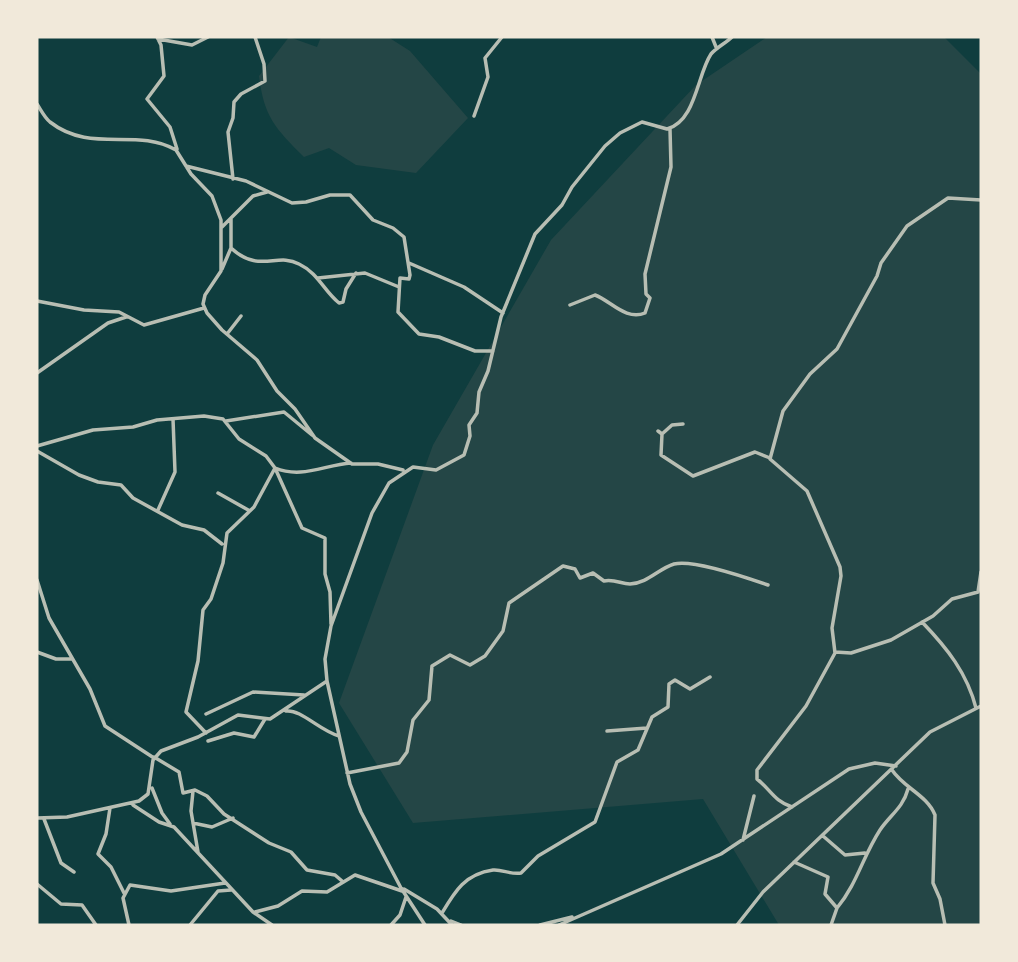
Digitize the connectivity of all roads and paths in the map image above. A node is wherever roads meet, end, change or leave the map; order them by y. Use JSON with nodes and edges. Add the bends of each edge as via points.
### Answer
{"nodes":[{"id":1,"x":208,"y":37,"type":"edge"},
{"id":2,"x":255,"y":37,"type":"edge"},
{"id":3,"x":502,"y":37,"type":"edge"},
{"id":4,"x":712,"y":37,"type":"edge"},
{"id":5,"x":732,"y":37,"type":"edge"},
{"id":6,"x":158,"y":38,"type":"edge"},
{"id":7,"x":716,"y":49,"type":"junction"},
{"id":8,"x":37,"y":104,"type":"edge"},
{"id":9,"x":474,"y":116,"type":"dead end"},
{"id":10,"x":670,"y":130,"type":"junction"},
{"id":11,"x":178,"y":152,"type":"junction"},
{"id":12,"x":186,"y":166,"type":"junction"},
{"id":13,"x":233,"y":179,"type":"junction"},
{"id":14,"x":269,"y":192,"type":"junction"},
{"id":15,"x":981,"y":200,"type":"edge"},
{"id":16,"x":231,"y":219,"type":"junction"},
{"id":17,"x":222,"y":228,"type":"junction"},
{"id":18,"x":230,"y":248,"type":"junction"},
{"id":19,"x":409,"y":263,"type":"junction"},
{"id":20,"x":221,"y":271,"type":"junction"},
{"id":21,"x":356,"y":273,"type":"junction"},
{"id":22,"x":318,"y":278,"type":"junction"},
{"id":23,"x":400,"y":287,"type":"junction"},
{"id":24,"x":37,"y":301,"type":"edge"},
{"id":25,"x":570,"y":304,"type":"dead end"},
{"id":26,"x":204,"y":308,"type":"junction"},
{"id":27,"x":503,"y":313,"type":"junction"},
{"id":28,"x":128,"y":316,"type":"junction"},
{"id":29,"x":241,"y":316,"type":"dead end"},
{"id":30,"x":227,"y":335,"type":"junction"},
{"id":31,"x":493,"y":351,"type":"junction"},
{"id":32,"x":37,"y":373,"type":"edge"},
{"id":33,"x":173,"y":419,"type":"junction"},
{"id":34,"x":226,"y":421,"type":"junction"},
{"id":35,"x":683,"y":424,"type":"dead end"},
{"id":36,"x":312,"y":435,"type":"junction"},
{"id":37,"x":37,"y":446,"type":"edge"},
{"id":38,"x":37,"y":451,"type":"edge"},
{"id":39,"x":770,"y":458,"type":"junction"},
{"id":40,"x":351,"y":463,"type":"junction"},
{"id":41,"x":275,"y":468,"type":"junction"},
{"id":42,"x":405,"y":470,"type":"junction"},
{"id":43,"x":218,"y":493,"type":"dead end"},
{"id":44,"x":158,"y":510,"type":"junction"},
{"id":45,"x":250,"y":511,"type":"junction"},
{"id":46,"x":223,"y":546,"type":"junction"},
{"id":47,"x":981,"y":572,"type":"edge"},
{"id":48,"x":37,"y":580,"type":"edge"},
{"id":49,"x":768,"y":585,"type":"dead end"},
{"id":50,"x":922,"y":622,"type":"junction"},
{"id":51,"x":331,"y":626,"type":"junction"},
{"id":52,"x":37,"y":652,"type":"edge"},
{"id":53,"x":835,"y":652,"type":"junction"},
{"id":54,"x":71,"y":659,"type":"junction"},
{"id":55,"x":710,"y":677,"type":"dead end"},
{"id":56,"x":327,"y":681,"type":"junction"},
{"id":57,"x":306,"y":695,"type":"junction"},
{"id":58,"x":981,"y":706,"type":"edge"},
{"id":59,"x":975,"y":708,"type":"junction"},
{"id":60,"x":283,"y":711,"type":"junction"},
{"id":61,"x":206,"y":714,"type":"dead end"},
{"id":62,"x":265,"y":719,"type":"junction"},
{"id":63,"x":647,"y":728,"type":"junction"},
{"id":64,"x":607,"y":731,"type":"dead end"},
{"id":65,"x":206,"y":733,"type":"junction"},
{"id":66,"x":339,"y":736,"type":"junction"},
{"id":67,"x":208,"y":741,"type":"dead end"},
{"id":68,"x":154,"y":757,"type":"junction"},
{"id":69,"x":894,"y":768,"type":"junction"},
{"id":70,"x":347,"y":773,"type":"junction"},
{"id":71,"x":150,"y":784,"type":"junction"},
{"id":72,"x":908,"y":789,"type":"junction"},
{"id":73,"x":192,"y":791,"type":"junction"},
{"id":74,"x":754,"y":796,"type":"dead end"},
{"id":75,"x":131,"y":804,"type":"junction"},
{"id":76,"x":792,"y":807,"type":"junction"},
{"id":77,"x":110,"y":808,"type":"junction"},
{"id":78,"x":37,"y":818,"type":"edge"},
{"id":79,"x":233,"y":818,"type":"junction"},
{"id":80,"x":44,"y":819,"type":"junction"},
{"id":81,"x":194,"y":823,"type":"junction"},
{"id":82,"x":172,"y":825,"type":"junction"},
{"id":83,"x":823,"y":836,"type":"junction"},
{"id":84,"x":743,"y":840,"type":"junction"},
{"id":85,"x":867,"y":852,"type":"junction"},
{"id":86,"x":198,"y":854,"type":"junction"},
{"id":87,"x":794,"y":862,"type":"junction"},
{"id":88,"x":74,"y":872,"type":"dead end"},
{"id":89,"x":342,"y":881,"type":"junction"},
{"id":90,"x":225,"y":883,"type":"junction"},
{"id":91,"x":37,"y":884,"type":"edge"},
{"id":92,"x":402,"y":890,"type":"junction"},
{"id":93,"x":233,"y":891,"type":"junction"},
{"id":94,"x":124,"y":893,"type":"junction"},
{"id":95,"x":406,"y":897,"type":"junction"},
{"id":96,"x":837,"y":908,"type":"junction"},
{"id":97,"x":253,"y":912,"type":"junction"},
{"id":98,"x":442,"y":913,"type":"junction"},
{"id":99,"x":586,"y":913,"type":"junction"},
{"id":100,"x":580,"y":916,"type":"junction"},
{"id":101,"x":451,"y":923,"type":"edge"},
{"id":102,"x":96,"y":925,"type":"edge"},
{"id":103,"x":128,"y":925,"type":"edge"},
{"id":104,"x":190,"y":925,"type":"edge"},
{"id":105,"x":272,"y":925,"type":"edge"},
{"id":106,"x":391,"y":925,"type":"edge"},
{"id":107,"x":425,"y":925,"type":"edge"},
{"id":108,"x":461,"y":925,"type":"edge"},
{"id":109,"x":540,"y":925,"type":"edge"},
{"id":110,"x":559,"y":925,"type":"edge"},
{"id":111,"x":573,"y":925,"type":"edge"},
{"id":112,"x":739,"y":925,"type":"edge"},
{"id":113,"x":831,"y":925,"type":"edge"},
{"id":114,"x":945,"y":925,"type":"edge"}],
"edges":[{"from":1,"to":6,"type":"street","via":[[192,46]]},
{"from":2,"to":13,"type":"street","via":[[264,81],[234,102],[228,132]]},
{"from":3,"to":9,"type":"street","via":[[485,58],[488,77]]},
{"from":4,"to":7,"type":"street"},
{"from":5,"to":7,"type":"street"},
{"from":6,"to":11,"type":"street","via":[[164,76],[146,99],[171,129]]},
{"from":7,"to":10,"type":"street","via":[[689,107]]},
{"from":8,"to":11,"type":"street","via":[[50,122],[81,136],[104,142],[132,139]]},
{"from":10,"to":25,"type":"street","via":[[671,167],[645,274],[650,298],[645,313],[615,310],[595,295]]},
{"from":10,"to":27,"type":"street","via":[[638,123],[605,146],[535,234]]},
{"from":11,"to":12,"type":"street"},
{"from":12,"to":13,"type":"street"},
{"from":12,"to":17,"type":"street","via":[[212,196]]},
{"from":13,"to":14,"type":"street"},
{"from":14,"to":16,"type":"street","via":[[253,196]]},
{"from":14,"to":19,"type":"street","via":[[297,203],[351,195],[373,220],[404,237]]},
{"from":15,"to":39,"type":"street","via":[[948,198],[907,226],[881,262],[837,349],[810,374],[783,411]]},
{"from":16,"to":17,"type":"street"},
{"from":16,"to":18,"type":"street"},
{"from":17,"to":20,"type":"street"},
{"from":18,"to":20,"type":"street"},
{"from":18,"to":22,"type":"street","via":[[248,260],[297,263]]},
{"from":19,"to":23,"type":"street","via":[[410,278],[400,278]]},
{"from":19,"to":27,"type":"street","via":[[464,288]]},
{"from":20,"to":26,"type":"street","via":[[205,295]]},
{"from":21,"to":22,"type":"street"},
{"from":21,"to":22,"type":"street","via":[[339,303]]},
{"from":21,"to":23,"type":"street","via":[[381,277]]},
{"from":23,"to":31,"type":"street","via":[[398,312],[415,332],[475,351]]},
{"from":24,"to":28,"type":"street"},
{"from":26,"to":28,"type":"street","via":[[144,326]]},
{"from":26,"to":30,"type":"street"},
{"from":27,"to":31,"type":"street"},
{"from":28,"to":32,"type":"street","via":[[108,323]]},
{"from":29,"to":30,"type":"street"},
{"from":30,"to":36,"type":"street","via":[[257,360]]},
{"from":31,"to":42,"type":"street","via":[[461,458],[437,470]]},
{"from":33,"to":34,"type":"street","via":[[204,416]]},
{"from":33,"to":37,"type":"street","via":[[97,429]]},
{"from":33,"to":44,"type":"street","via":[[175,472]]},
{"from":34,"to":36,"type":"street","via":[[284,412]]},
{"from":34,"to":41,"type":"street","via":[[239,439]]},
{"from":35,"to":39,"type":"street","via":[[660,433],[662,456],[693,477],[755,452]]},
{"from":36,"to":40,"type":"street"},
{"from":38,"to":44,"type":"street","via":[[79,475],[121,485],[133,498]]},
{"from":39,"to":53,"type":"street","via":[[807,491],[840,567],[832,628]]},
{"from":40,"to":41,"type":"street","via":[[301,473]]},
{"from":40,"to":42,"type":"street"},
{"from":41,"to":45,"type":"street"},
{"from":41,"to":51,"type":"street","via":[[302,528],[326,540],[324,570]]},
{"from":42,"to":51,"type":"street","via":[[389,483],[372,513]]},
{"from":43,"to":45,"type":"street"},
{"from":44,"to":46,"type":"street","via":[[189,528],[204,530]]},
{"from":45,"to":46,"type":"street","via":[[227,533]]},
{"from":46,"to":65,"type":"street","via":[[223,563],[203,610],[198,662],[186,708],[189,718]]},
{"from":47,"to":50,"type":"street","via":[[978,592],[952,599]]},
{"from":48,"to":54,"type":"street","via":[[49,618]]},
{"from":49,"to":70,"type":"street","via":[[731,571],[685,563],[628,584],[604,581],[593,573],[580,578],[575,569],[563,566],[509,603],[503,631],[482,659],[470,665],[450,655],[432,666],[429,700],[413,720],[407,752],[399,763]]},
{"from":50,"to":53,"type":"street","via":[[891,640],[850,653]]},
{"from":50,"to":59,"type":"street","via":[[968,681]]},
{"from":51,"to":56,"type":"street","via":[[325,659]]},
{"from":52,"to":54,"type":"street"},
{"from":53,"to":76,"type":"street","via":[[798,716],[757,770],[757,779],[773,797]]},
{"from":54,"to":68,"type":"street","via":[[109,731]]},
{"from":55,"to":63,"type":"street","via":[[690,689],[675,680],[670,683],[668,707],[652,717]]},
{"from":56,"to":57,"type":"street"},
{"from":56,"to":66,"type":"street"},
{"from":57,"to":60,"type":"street"},
{"from":57,"to":61,"type":"street","via":[[253,692]]},
{"from":58,"to":59,"type":"street"},
{"from":59,"to":69,"type":"street","via":[[930,732]]},
{"from":60,"to":62,"type":"street"},
{"from":60,"to":66,"type":"street","via":[[298,711],[316,727]]},
{"from":62,"to":65,"type":"street","via":[[240,715]]},
{"from":62,"to":67,"type":"street","via":[[254,737],[234,733]]},
{"from":63,"to":64,"type":"street"},
{"from":63,"to":98,"type":"street","via":[[638,750],[617,762],[607,796],[591,826],[538,856],[521,873],[492,870],[468,878]]},
{"from":65,"to":68,"type":"street"},
{"from":66,"to":70,"type":"street"},
{"from":68,"to":71,"type":"street"},
{"from":68,"to":73,"type":"street","via":[[179,772],[182,792]]},
{"from":69,"to":72,"type":"street"},
{"from":69,"to":76,"type":"street","via":[[858,765]]},
{"from":69,"to":83,"type":"street"},
{"from":70,"to":92,"type":"street"},
{"from":71,"to":75,"type":"street","via":[[148,794]]},
{"from":71,"to":82,"type":"street"},
{"from":72,"to":85,"type":"street"},
{"from":72,"to":114,"type":"street","via":[[926,800],[935,815],[933,883]]},
{"from":73,"to":79,"type":"street","via":[[207,796]]},
{"from":73,"to":81,"type":"street"},
{"from":74,"to":84,"type":"street"},
{"from":75,"to":77,"type":"street"},
{"from":75,"to":82,"type":"street"},
{"from":76,"to":84,"type":"street"},
{"from":77,"to":80,"type":"street"},
{"from":77,"to":94,"type":"street","via":[[98,854],[111,867]]},
{"from":78,"to":80,"type":"street"},
{"from":79,"to":81,"type":"street","via":[[212,827]]},
{"from":79,"to":89,"type":"street","via":[[269,843],[295,854],[308,870],[335,875]]},
{"from":80,"to":88,"type":"street","via":[[62,865]]},
{"from":81,"to":86,"type":"street"},
{"from":82,"to":86,"type":"street"},
{"from":83,"to":85,"type":"street","via":[[845,855]]},
{"from":83,"to":87,"type":"street"},
{"from":84,"to":99,"type":"street"},
{"from":85,"to":96,"type":"street","via":[[857,880]]},
{"from":86,"to":90,"type":"street"},
{"from":87,"to":96,"type":"street","via":[[828,877],[825,894]]},
{"from":87,"to":112,"type":"street","via":[[763,892]]},
{"from":89,"to":92,"type":"street","via":[[361,875]]},
{"from":89,"to":97,"type":"street","via":[[327,892],[302,891],[278,906]]},
{"from":90,"to":93,"type":"street"},
{"from":90,"to":94,"type":"street","via":[[171,891],[132,885]]},
{"from":91,"to":102,"type":"street","via":[[61,904],[82,905]]},
{"from":92,"to":95,"type":"street"},
{"from":92,"to":98,"type":"street"},
{"from":93,"to":97,"type":"street"},
{"from":93,"to":104,"type":"street","via":[[218,891]]},
{"from":94,"to":103,"type":"street"},
{"from":95,"to":106,"type":"street","via":[[401,915]]},
{"from":95,"to":107,"type":"street"},
{"from":96,"to":113,"type":"street"},
{"from":97,"to":105,"type":"street"},
{"from":98,"to":101,"type":"street"},
{"from":99,"to":100,"type":"street"},
{"from":99,"to":109,"type":"street"},
{"from":100,"to":110,"type":"street"},
{"from":100,"to":111,"type":"street"},
{"from":101,"to":108,"type":"street"}]}
